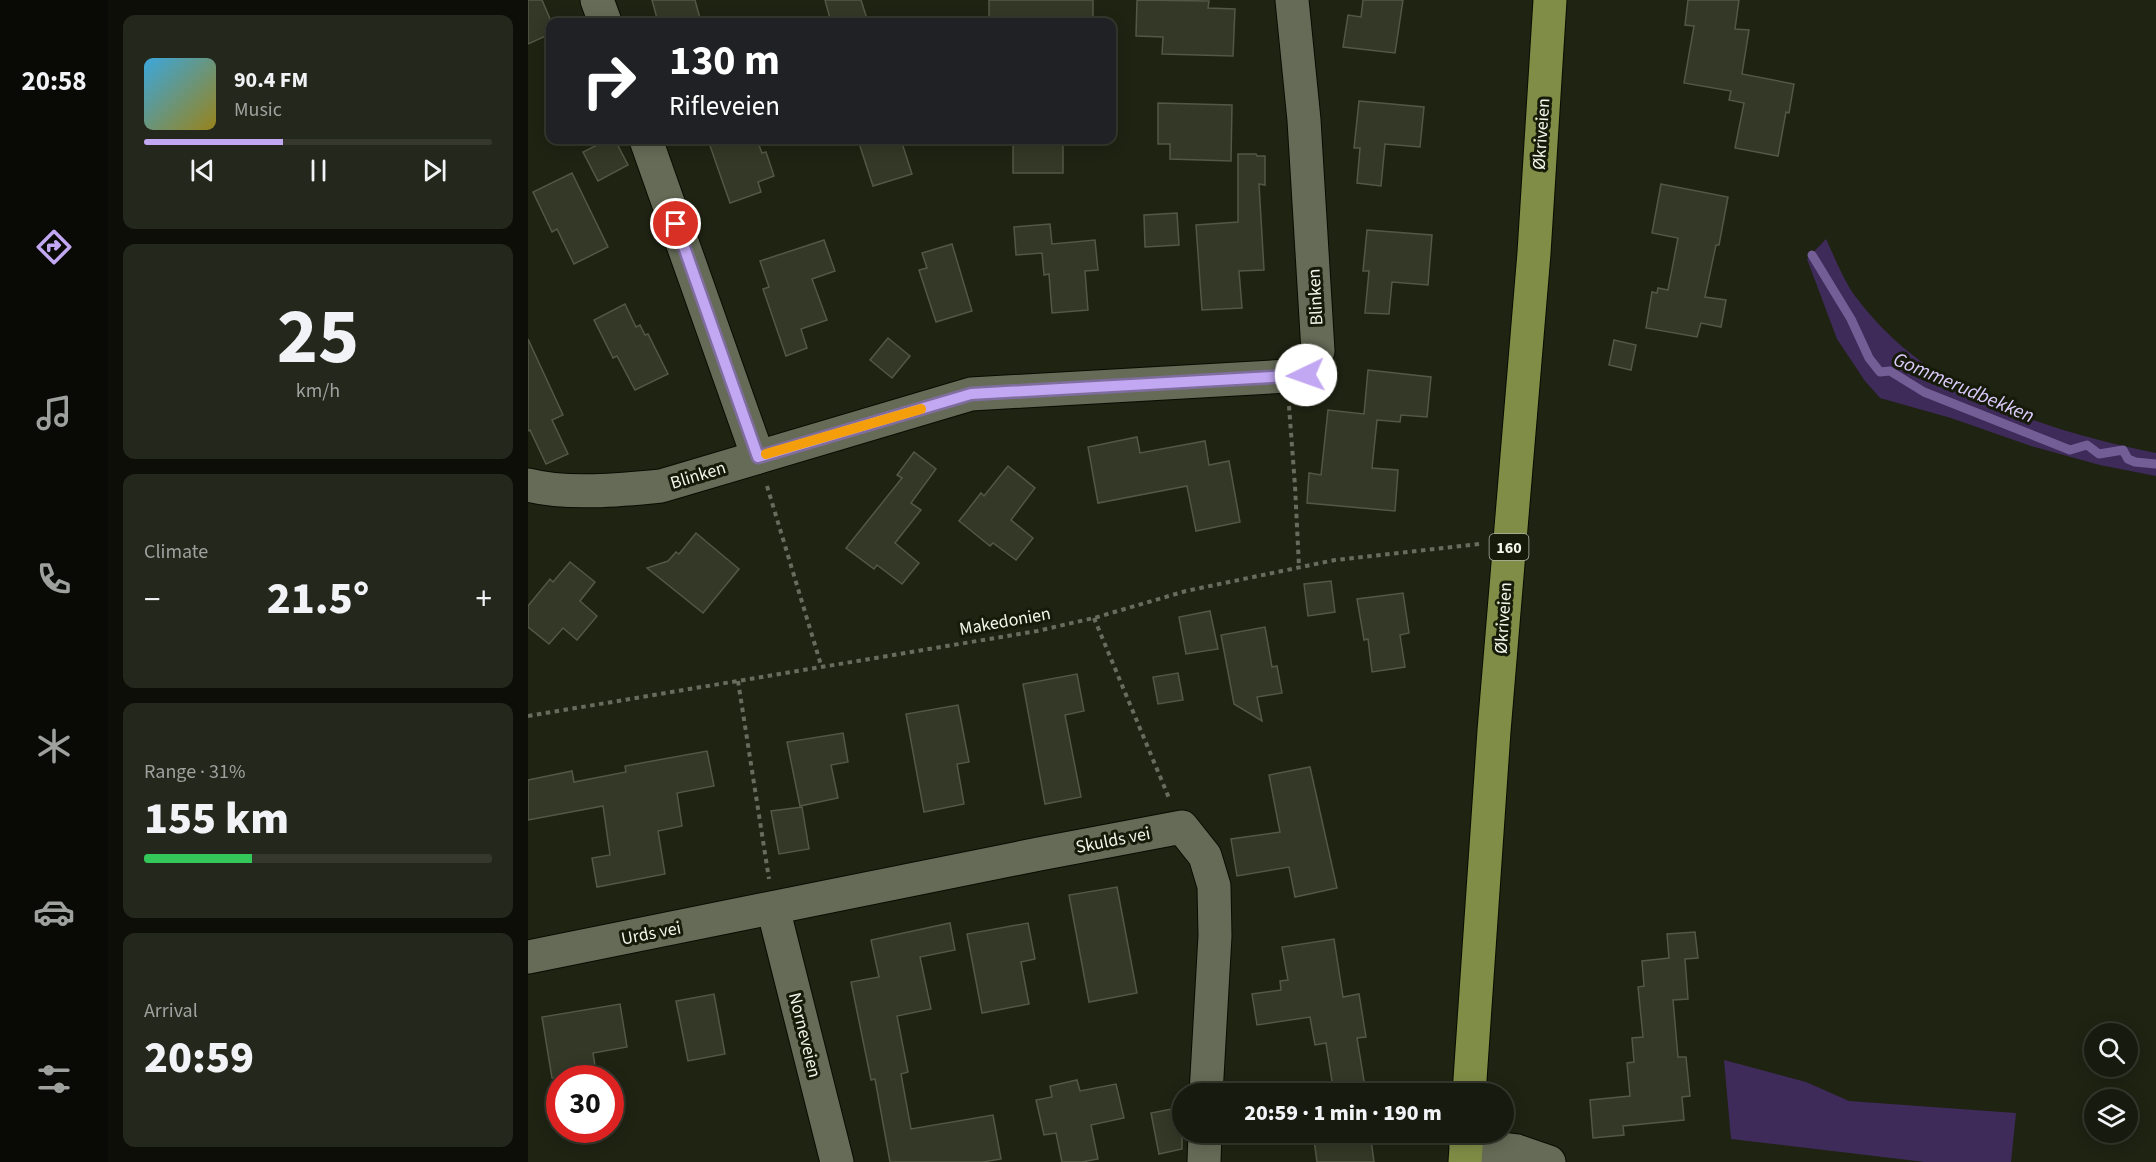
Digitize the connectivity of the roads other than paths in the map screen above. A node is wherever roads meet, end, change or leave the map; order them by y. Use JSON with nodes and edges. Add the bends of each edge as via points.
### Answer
{"nodes":[{"id":1,"x":597,"y":0,"type":"edge"},
{"id":2,"x":1292,"y":0,"type":"edge"},
{"id":3,"x":1550,"y":0,"type":"edge"},
{"id":4,"x":604,"y":18,"type":"edge"},
{"id":5,"x":647,"y":144,"type":"edge"},
{"id":6,"x":758,"y":457,"type":"junction"},
{"id":7,"x":528,"y":485,"type":"edge"},
{"id":8,"x":773,"y":908,"type":"junction"},
{"id":9,"x":528,"y":957,"type":"edge"},
{"id":10,"x":1207,"y":1083,"type":"edge"},
{"id":11,"x":1470,"y":1083,"type":"edge"},
{"id":12,"x":1204,"y":1143,"type":"edge"},
{"id":13,"x":1466,"y":1146,"type":"edge"},
{"id":14,"x":837,"y":1162,"type":"edge"},
{"id":15,"x":1204,"y":1162,"type":"edge"},
{"id":16,"x":1549,"y":1162,"type":"edge"}],
"edges":[{"from":1,"to":4,"type":"street"},
{"from":2,"to":6,"type":"street","name":"Blinken","via":[[1305,120],[1318,351],[1306,375],[971,394]]},
{"from":3,"to":11,"type":"main road","name":"Økriveien","number":"160"},
{"from":5,"to":6,"type":"street"},
{"from":6,"to":7,"type":"street","name":"Blinken","via":[[660,486],[615,491]]},
{"from":8,"to":9,"type":"street","name":"Urds vei"},
{"from":8,"to":10,"type":"street","name":"Skulds vei","via":[[1182,827],[1205,856],[1214,886]]},
{"from":8,"to":14,"type":"street","name":"Norneveien"},
{"from":12,"to":15,"type":"street"},
{"from":13,"to":16,"type":"street","via":[[1516,1151]]}]}
